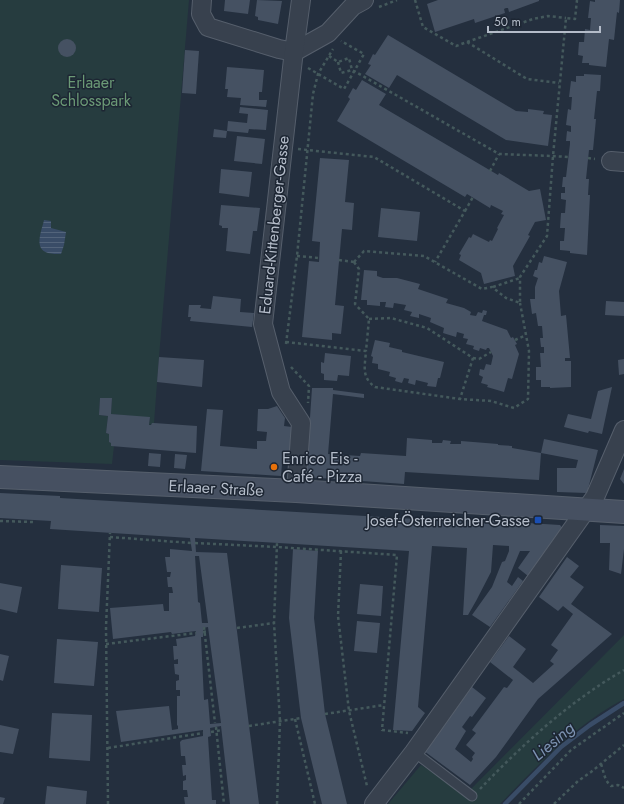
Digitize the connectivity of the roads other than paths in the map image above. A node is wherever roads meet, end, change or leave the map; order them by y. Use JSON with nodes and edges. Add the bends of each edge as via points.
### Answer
{"nodes":[{"id":1,"x":202,"y":0,"type":"edge"},
{"id":2,"x":301,"y":0,"type":"edge"},
{"id":3,"x":369,"y":5,"type":"edge"},
{"id":4,"x":293,"y":56,"type":"junction"},
{"id":5,"x":624,"y":430,"type":"edge"},
{"id":6,"x":0,"y":477,"type":"edge"},
{"id":7,"x":296,"y":491,"type":"junction"},
{"id":8,"x":586,"y":510,"type":"junction"},
{"id":9,"x":624,"y":512,"type":"edge"},
{"id":10,"x":414,"y":752,"type":"junction"},
{"id":11,"x":371,"y":796,"type":"edge"},
{"id":12,"x":472,"y":796,"type":"road end"}],
"edges":[{"from":1,"to":4,"type":"street","via":[[201,14],[208,26]]},
{"from":2,"to":4,"type":"street","name":"Eduard-Kittenberger-Gasse"},
{"from":3,"to":4,"type":"street","via":[[353,6],[337,36]]},
{"from":4,"to":7,"type":"street","name":"Eduard-Kittenberger-Gasse","via":[[263,324],[281,392],[301,422]]},
{"from":5,"to":8,"type":"street","via":[[595,497]]},
{"from":6,"to":7,"type":"main road","name":"Erlaaer Straße"},
{"from":7,"to":8,"type":"main road","name":"Erlaaer Straße"},
{"from":8,"to":9,"type":"main road","name":"Erlaaer Straße"},
{"from":8,"to":10,"type":"street"},
{"from":10,"to":11,"type":"street"},
{"from":10,"to":12,"type":"lane"}]}
